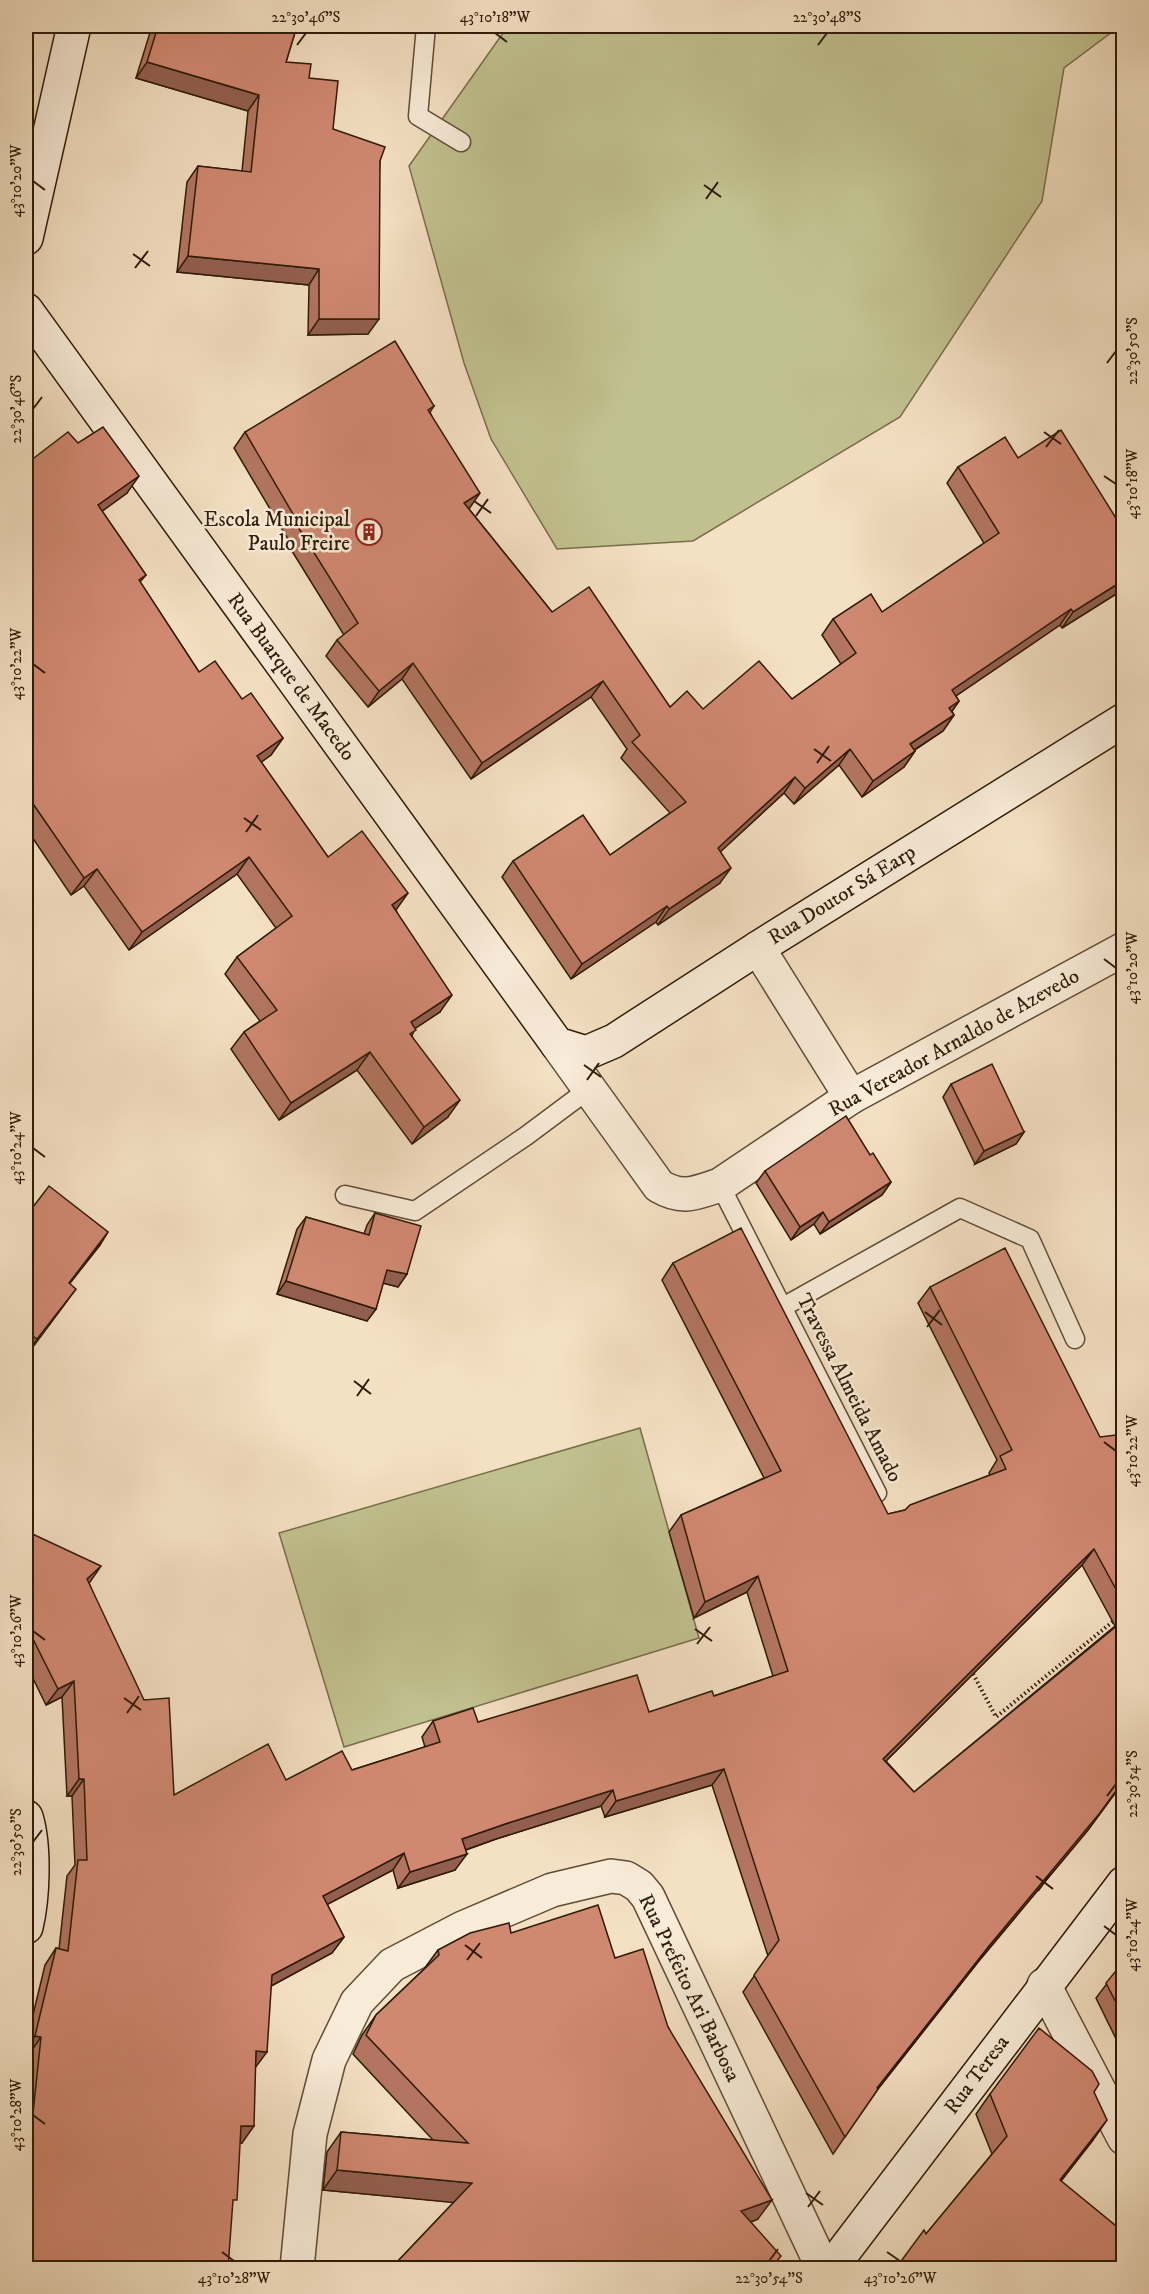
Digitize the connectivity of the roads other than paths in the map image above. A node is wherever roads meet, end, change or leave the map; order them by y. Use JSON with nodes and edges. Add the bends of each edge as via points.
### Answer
{"nodes":[{"id":1,"x":74,"y":26,"type":"edge"},
{"id":2,"x":426,"y":26,"type":"edge"},
{"id":3,"x":461,"y":142,"type":"dead end"},
{"id":4,"x":26,"y":238,"type":"edge"},
{"id":5,"x":26,"y":310,"type":"edge"},
{"id":6,"x":1124,"y":720,"type":"edge"},
{"id":7,"x":758,"y":948,"type":"junction"},
{"id":8,"x":1124,"y":949,"type":"edge"},
{"id":9,"x":557,"y":1044,"type":"junction"},
{"id":10,"x":589,"y":1089,"type":"junction"},
{"id":11,"x":851,"y":1097,"type":"junction"},
{"id":12,"x":720,"y":1185,"type":"junction"},
{"id":13,"x":659,"y":1186,"type":"joint"},
{"id":14,"x":345,"y":1195,"type":"dead end"},
{"id":15,"x":783,"y":1307,"type":"junction"},
{"id":16,"x":1075,"y":1339,"type":"dead end"},
{"id":17,"x":884,"y":1506,"type":"edge"},
{"id":18,"x":26,"y":1817,"type":"edge"},
{"id":19,"x":1124,"y":1883,"type":"edge"},
{"id":20,"x":26,"y":1927,"type":"edge"},
{"id":21,"x":1044,"y":1985,"type":"junction"},
{"id":22,"x":1124,"y":2138,"type":"edge"},
{"id":23,"x":297,"y":2268,"type":"edge"},
{"id":24,"x":823,"y":2268,"type":"edge"},
{"id":25,"x":831,"y":2268,"type":"edge"}],
"edges":[{"from":1,"to":4,"type":"main road"},
{"from":2,"to":3,"type":"lane","via":[[418,116]]},
{"from":5,"to":9,"type":"main road","name":"Rua Buarque de Macedo"},
{"from":6,"to":7,"type":"main road","name":"Rua Doutor Sá Earp"},
{"from":7,"to":9,"type":"main road","name":"Rua Doutor Sá Earp","via":[[614,1041],[586,1053]]},
{"from":7,"to":11,"type":"main road"},
{"from":8,"to":11,"type":"main road","name":"Rua Vereador Arnaldo de Azevedo"},
{"from":9,"to":10,"type":"main road","name":"Rua Buarque de Macedo"},
{"from":10,"to":13,"type":"main road","name":"Rua Buarque de Macedo"},
{"from":10,"to":14,"type":"lane","via":[[415,1211]]},
{"from":11,"to":12,"type":"main road","name":"Rua Vereador Arnaldo de Azevedo"},
{"from":12,"to":13,"type":"main road","name":"Rua Vereador Arnaldo de Azevedo","via":[[674,1195]]},
{"from":12,"to":15,"type":"lane","name":"Travessa Almeida Amado"},
{"from":15,"to":16,"type":"lane","via":[[960,1208],[1030,1239]]},
{"from":15,"to":17,"type":"lane","name":"Travessa Almeida Amado"},
{"from":18,"to":20,"type":"main road","via":[[31,1875]]},
{"from":19,"to":21,"type":"main road","name":"Rua Teresa"},
{"from":21,"to":22,"type":"main road"},
{"from":21,"to":25,"type":"main road","name":"Rua Teresa"},
{"from":23,"to":24,"type":"main road","name":"Rua Prefeito Ari Barbosa","via":[[310,2134],[328,2060],[357,2002],[392,1965],[463,1928],[552,1890],[611,1876],[626,1878],[648,1897]]}]}
